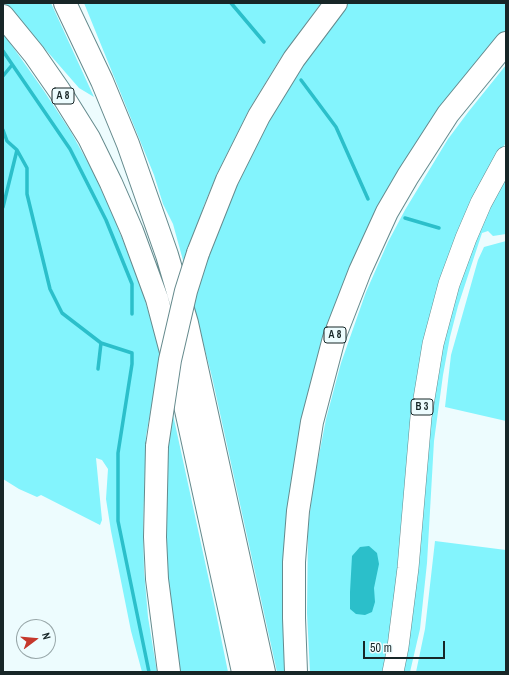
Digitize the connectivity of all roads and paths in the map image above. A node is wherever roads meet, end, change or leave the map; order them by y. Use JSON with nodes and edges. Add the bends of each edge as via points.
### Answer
{"nodes":[{"id":1,"x":65,"y":3,"type":"edge"},
{"id":2,"x":336,"y":3,"type":"edge"},
{"id":3,"x":3,"y":16,"type":"edge"},
{"id":4,"x":506,"y":43,"type":"edge"},
{"id":5,"x":506,"y":157,"type":"edge"},
{"id":6,"x":169,"y":672,"type":"edge"},
{"id":7,"x":243,"y":672,"type":"edge"},
{"id":8,"x":264,"y":672,"type":"edge"},
{"id":9,"x":296,"y":672,"type":"edge"},
{"id":10,"x":392,"y":672,"type":"edge"}],
"edges":[{"from":1,"to":8,"type":"highway","via":[[128,144],[185,315]]},
{"from":2,"to":6,"type":"highway","bridge":true,"via":[[294,59],[258,116],[227,180],[186,291],[163,396],[157,446],[154,537]]},
{"from":3,"to":7,"type":"highway","number":"A 8","via":[[34,54],[89,138],[132,231],[154,291],[184,400]]},
{"from":4,"to":9,"type":"highway","number":"A 8","via":[[448,114],[387,212],[360,271],[334,338],[312,422],[298,511],[294,576]]},
{"from":5,"to":10,"type":"main road","number":"B 3","via":[[481,203],[466,238],[449,284],[433,344],[421,417],[408,568],[398,647]]}]}
